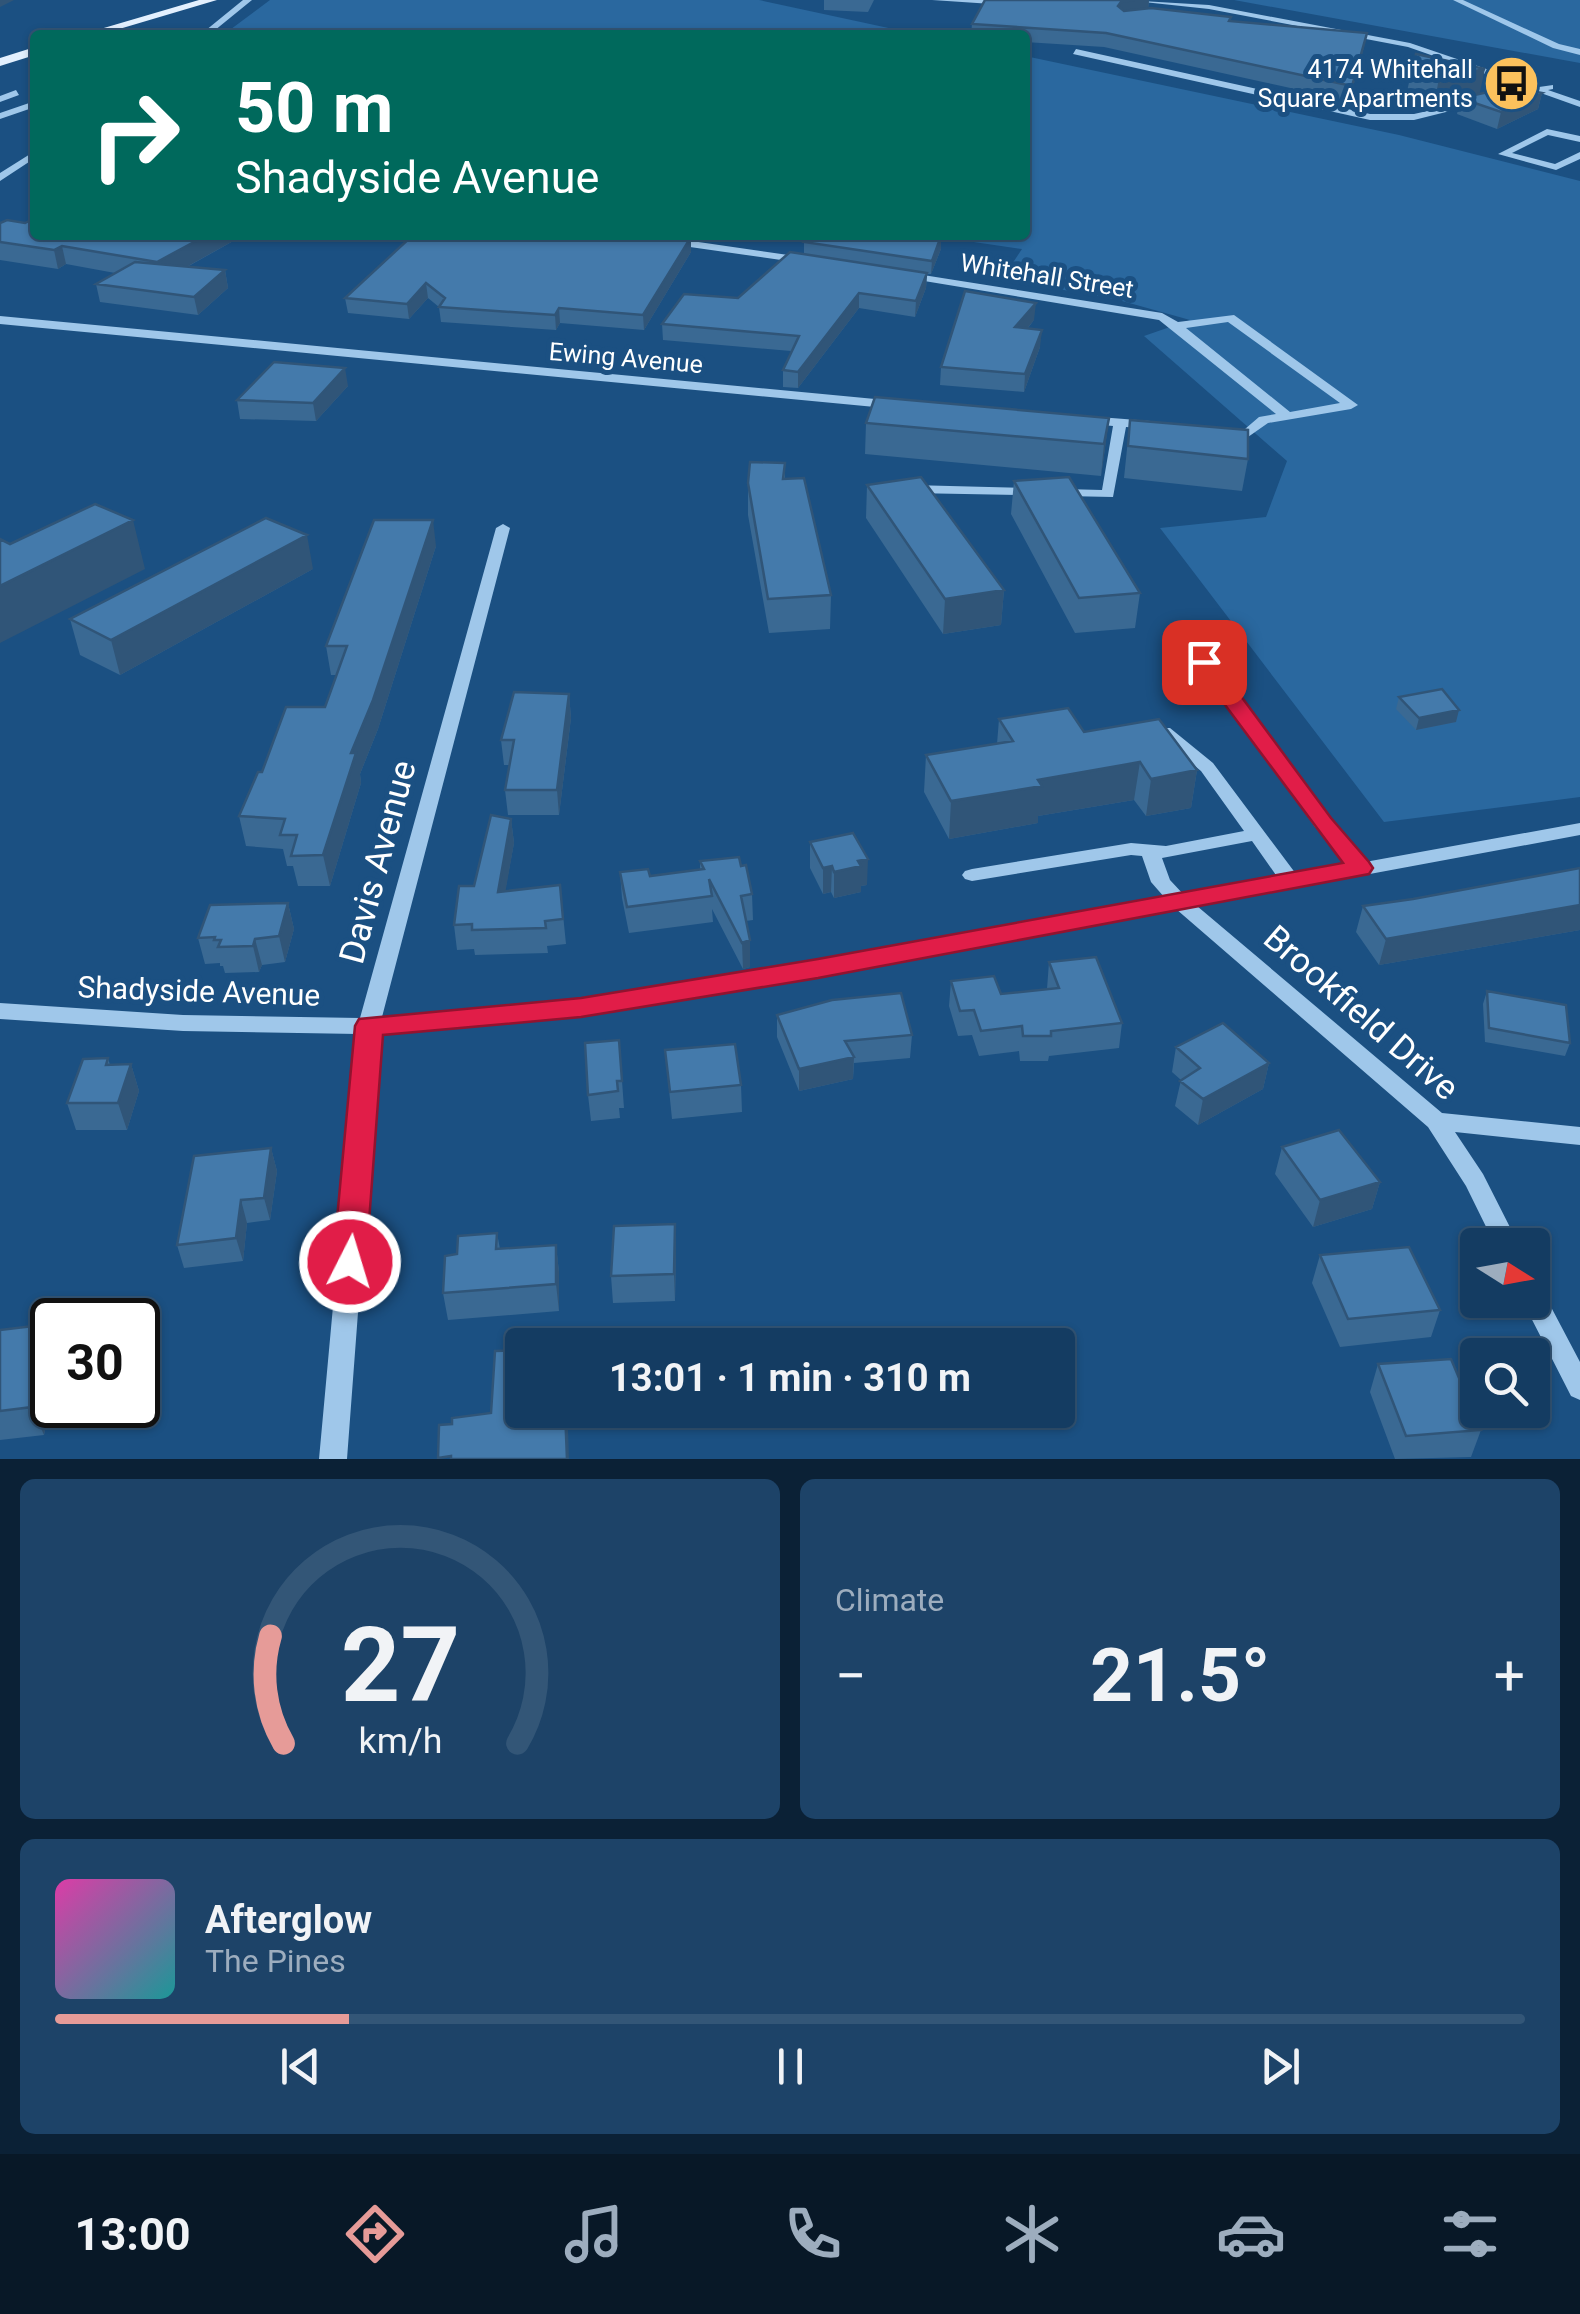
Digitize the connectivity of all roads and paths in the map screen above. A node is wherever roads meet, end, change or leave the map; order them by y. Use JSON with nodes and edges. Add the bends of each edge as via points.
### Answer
{"nodes":[{"id":1,"x":211,"y":0,"type":"edge"},
{"id":2,"x":248,"y":0,"type":"edge"},
{"id":3,"x":936,"y":0,"type":"edge"},
{"id":4,"x":1129,"y":0,"type":"edge"},
{"id":5,"x":1190,"y":0,"type":"edge"},
{"id":6,"x":1457,"y":0,"type":"edge"},
{"id":7,"x":965,"y":1,"type":"edge"},
{"id":8,"x":1169,"y":1,"type":"edge"},
{"id":9,"x":1012,"y":4,"type":"edge"},
{"id":10,"x":1179,"y":13,"type":"junction"},
{"id":11,"x":1158,"y":15,"type":"edge"},
{"id":12,"x":104,"y":30,"type":"edge"},
{"id":13,"x":210,"y":30,"type":"edge"},
{"id":14,"x":1331,"y":38,"type":"edge"},
{"id":15,"x":1076,"y":52,"type":"dead end"},
{"id":16,"x":1580,"y":52,"type":"edge"},
{"id":17,"x":30,"y":53,"type":"edge"},
{"id":18,"x":0,"y":62,"type":"edge"},
{"id":19,"x":1550,"y":87,"type":"junction"},
{"id":20,"x":1537,"y":90,"type":"junction"},
{"id":21,"x":16,"y":93,"type":"dead end"},
{"id":22,"x":0,"y":98,"type":"edge"},
{"id":23,"x":1580,"y":100,"type":"edge"},
{"id":24,"x":30,"y":106,"type":"edge"},
{"id":25,"x":0,"y":116,"type":"edge"},
{"id":26,"x":1580,"y":140,"type":"edge"},
{"id":27,"x":1580,"y":155,"type":"edge"},
{"id":28,"x":30,"y":157,"type":"edge"},
{"id":29,"x":0,"y":178,"type":"edge"},
{"id":30,"x":661,"y":240,"type":"edge"},
{"id":31,"x":826,"y":264,"type":"edge"},
{"id":32,"x":884,"y":272,"type":"edge"},
{"id":33,"x":0,"y":320,"type":"edge"},
{"id":34,"x":1176,"y":326,"type":"junction"},
{"id":35,"x":903,"y":406,"type":"edge"},
{"id":36,"x":1287,"y":416,"type":"junction"},
{"id":37,"x":1061,"y":418,"type":"edge"},
{"id":38,"x":1120,"y":423,"type":"junction"},
{"id":39,"x":1175,"y":428,"type":"edge"},
{"id":40,"x":1212,"y":430,"type":"edge"},
{"id":41,"x":890,"y":489,"type":"edge"},
{"id":42,"x":503,"y":528,"type":"dead end"},
{"id":43,"x":1197,"y":657,"type":"dead end"},
{"id":44,"x":1164,"y":732,"type":"edge"},
{"id":45,"x":1580,"y":829,"type":"edge"},
{"id":46,"x":1257,"y":834,"type":"junction"},
{"id":47,"x":1150,"y":851,"type":"junction"},
{"id":48,"x":1360,"y":868,"type":"junction"},
{"id":49,"x":972,"y":875,"type":"dead end"},
{"id":50,"x":1291,"y":880,"type":"junction"},
{"id":51,"x":1179,"y":901,"type":"junction"},
{"id":52,"x":0,"y":1011,"type":"edge"},
{"id":53,"x":369,"y":1026,"type":"junction"},
{"id":54,"x":1436,"y":1122,"type":"junction"},
{"id":55,"x":1580,"y":1136,"type":"edge"},
{"id":56,"x":1498,"y":1228,"type":"edge"},
{"id":57,"x":1544,"y":1318,"type":"edge"},
{"id":58,"x":1580,"y":1388,"type":"edge"},
{"id":59,"x":333,"y":1459,"type":"edge"}],
"edges":[{"from":1,"to":12,"type":"main road"},
{"from":2,"to":13,"type":"street"},
{"from":3,"to":7,"type":"street"},
{"from":4,"to":8,"type":"street"},
{"from":5,"to":19,"type":"street","via":[[1420,41]]},
{"from":6,"to":16,"type":"street"},
{"from":7,"to":9,"type":"street"},
{"from":8,"to":10,"type":"street"},
{"from":8,"to":20,"type":"street","via":[[1410,45]]},
{"from":10,"to":11,"type":"street"},
{"from":10,"to":14,"type":"street"},
{"from":15,"to":20,"type":"street","via":[[1370,117],[1414,117]]},
{"from":17,"to":18,"type":"main road"},
{"from":19,"to":20,"type":"street"},
{"from":19,"to":23,"type":"street"},
{"from":20,"to":23,"type":"street"},
{"from":21,"to":22,"type":"street"},
{"from":24,"to":25,"type":"street"},
{"from":26,"to":27,"type":"street","via":[[1547,132],[1503,154],[1556,167]]},
{"from":28,"to":29,"type":"street"},
{"from":30,"to":31,"type":"street"},
{"from":32,"to":34,"type":"street","name":"Whitehall Street","via":[[1162,317]]},
{"from":33,"to":35,"type":"street","name":"Ewing Avenue"},
{"from":34,"to":36,"type":"street"},
{"from":34,"to":36,"type":"street","via":[[1230,318],[1351,404]]},
{"from":36,"to":40,"type":"street","via":[[1264,420],[1248,433]]},
{"from":37,"to":38,"type":"street"},
{"from":38,"to":39,"type":"street"},
{"from":38,"to":41,"type":"street","via":[[1108,494]]},
{"from":42,"to":53,"type":"street","name":"Davis Avenue"},
{"from":43,"to":48,"type":"street"},
{"from":44,"to":46,"type":"street","via":[[1207,767]]},
{"from":45,"to":48,"type":"street","name":"Shadyside Avenue"},
{"from":46,"to":47,"type":"street"},
{"from":46,"to":50,"type":"street"},
{"from":47,"to":49,"type":"street"},
{"from":47,"to":51,"type":"street","name":"Brookfield Drive","via":[[1161,882]]},
{"from":48,"to":50,"type":"street","name":"Shadyside Avenue"},
{"from":50,"to":51,"type":"street","name":"Shadyside Avenue"},
{"from":51,"to":53,"type":"street","name":"Shadyside Avenue","via":[[581,1008]]},
{"from":51,"to":54,"type":"street","name":"Brookfield Drive"},
{"from":52,"to":53,"type":"street","name":"Shadyside Avenue","via":[[183,1024]]},
{"from":53,"to":59,"type":"street","name":"Davis Avenue"},
{"from":54,"to":55,"type":"street"},
{"from":54,"to":56,"type":"street","name":"Brookfield Drive"},
{"from":57,"to":58,"type":"street"}]}
